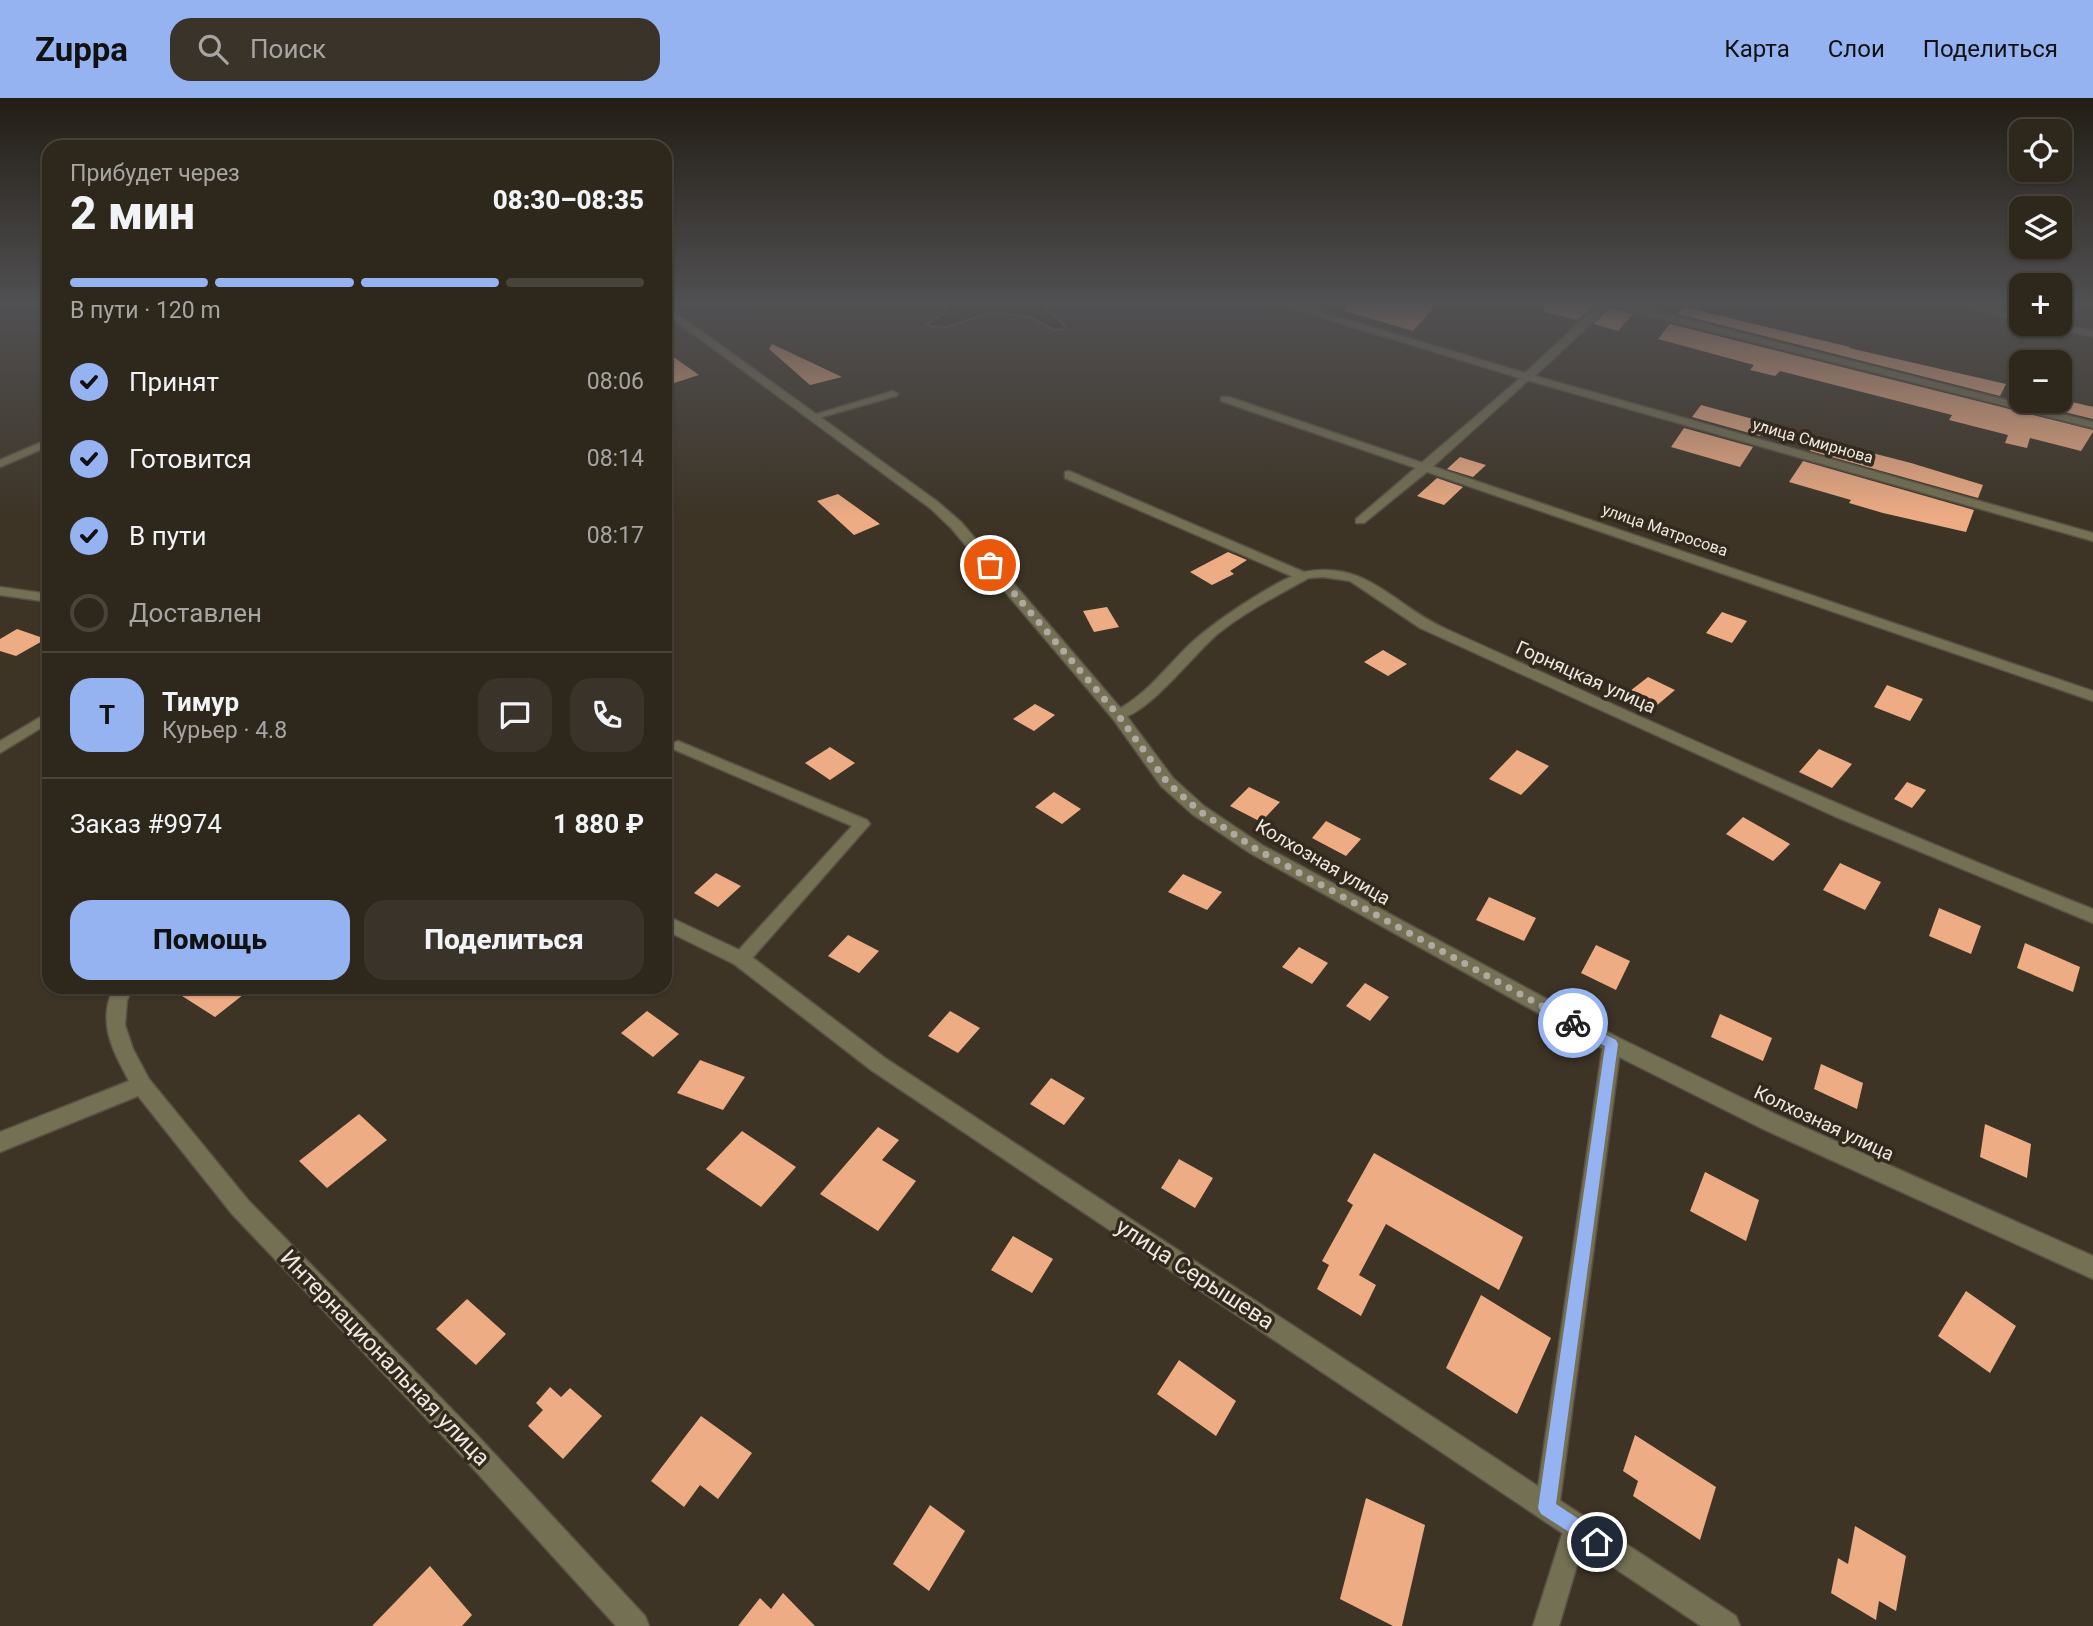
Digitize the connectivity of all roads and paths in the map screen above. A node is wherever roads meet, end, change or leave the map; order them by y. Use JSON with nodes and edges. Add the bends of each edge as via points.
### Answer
{"nodes":[{"id":1,"x":756,"y":375,"type":"edge"},
{"id":2,"x":1521,"y":375,"type":"edge"},
{"id":3,"x":1896,"y":375,"type":"edge"},
{"id":4,"x":1527,"y":377,"type":"junction"},
{"id":5,"x":893,"y":394,"type":"dead end"},
{"id":6,"x":1226,"y":399,"type":"dead end"},
{"id":7,"x":815,"y":416,"type":"junction"},
{"id":8,"x":2093,"y":425,"type":"edge"},
{"id":9,"x":42,"y":445,"type":"edge"},
{"id":10,"x":0,"y":464,"type":"edge"},
{"id":11,"x":1428,"y":467,"type":"junction"},
{"id":12,"x":1069,"y":475,"type":"dead end"},
{"id":13,"x":1360,"y":522,"type":"dead end"},
{"id":14,"x":2093,"y":537,"type":"edge"},
{"id":15,"x":1303,"y":576,"type":"junction"},
{"id":16,"x":0,"y":591,"type":"edge"},
{"id":17,"x":42,"y":597,"type":"edge"},
{"id":18,"x":2093,"y":696,"type":"edge"},
{"id":19,"x":1118,"y":715,"type":"junction"},
{"id":20,"x":42,"y":721,"type":"edge"},
{"id":21,"x":678,"y":746,"type":"dead end"},
{"id":22,"x":0,"y":748,"type":"edge"},
{"id":23,"x":2093,"y":916,"type":"edge"},
{"id":24,"x":672,"y":925,"type":"edge"},
{"id":25,"x":741,"y":959,"type":"junction"},
{"id":26,"x":122,"y":994,"type":"edge"},
{"id":27,"x":1612,"y":1044,"type":"junction"},
{"id":28,"x":142,"y":1085,"type":"junction"},
{"id":29,"x":0,"y":1142,"type":"edge"},
{"id":30,"x":2093,"y":1268,"type":"edge"},
{"id":31,"x":1547,"y":1508,"type":"junction"},
{"id":32,"x":1576,"y":1528,"type":"junction"},
{"id":33,"x":635,"y":1626,"type":"edge"},
{"id":34,"x":1546,"y":1626,"type":"edge"},
{"id":35,"x":1726,"y":1626,"type":"edge"}],
"edges":[{"from":1,"to":7,"type":"street","name":"Колхозная улица"},
{"from":2,"to":4,"type":"street","name":"улица Смирнова"},
{"from":3,"to":8,"type":"street"},
{"from":4,"to":11,"type":"lane"},
{"from":4,"to":14,"type":"street","name":"улица Смирнова"},
{"from":5,"to":7,"type":"lane"},
{"from":6,"to":11,"type":"street","name":"улица Матросова"},
{"from":7,"to":19,"type":"street","name":"Колхозная улица","via":[[956,525]]},
{"from":9,"to":10,"type":"lane"},
{"from":11,"to":13,"type":"lane"},
{"from":11,"to":18,"type":"street","name":"улица Матросова"},
{"from":12,"to":15,"type":"street","name":"Горняцкая улица"},
{"from":15,"to":19,"type":"lane","via":[[1229,618],[1200,641],[1147,698]]},
{"from":15,"to":23,"type":"street","name":"Горняцкая улица","via":[[1332,572],[1361,579],[1425,625],[1852,819]]},
{"from":16,"to":17,"type":"lane"},
{"from":19,"to":27,"type":"street","name":"Колхозная улица","via":[[1167,782],[1198,810],[1256,849]]},
{"from":20,"to":22,"type":"lane"},
{"from":21,"to":25,"type":"lane","via":[[862,824]]},
{"from":24,"to":25,"type":"street","name":"улица Серышева"},
{"from":25,"to":31,"type":"street","name":"улица Серышева","via":[[878,1064]]},
{"from":26,"to":28,"type":"street","name":"Интернациональная улица","via":[[113,1018],[116,1037]]},
{"from":27,"to":30,"type":"street","name":"Колхозная улица","via":[[1770,1122]]},
{"from":27,"to":31,"type":"lane"},
{"from":28,"to":29,"type":"street"},
{"from":28,"to":33,"type":"street","name":"Интернациональная улица","via":[[240,1207]]},
{"from":31,"to":32,"type":"street","name":"улица Серышева"},
{"from":32,"to":34,"type":"lane"},
{"from":32,"to":35,"type":"street","name":"улица Серышева"}]}
